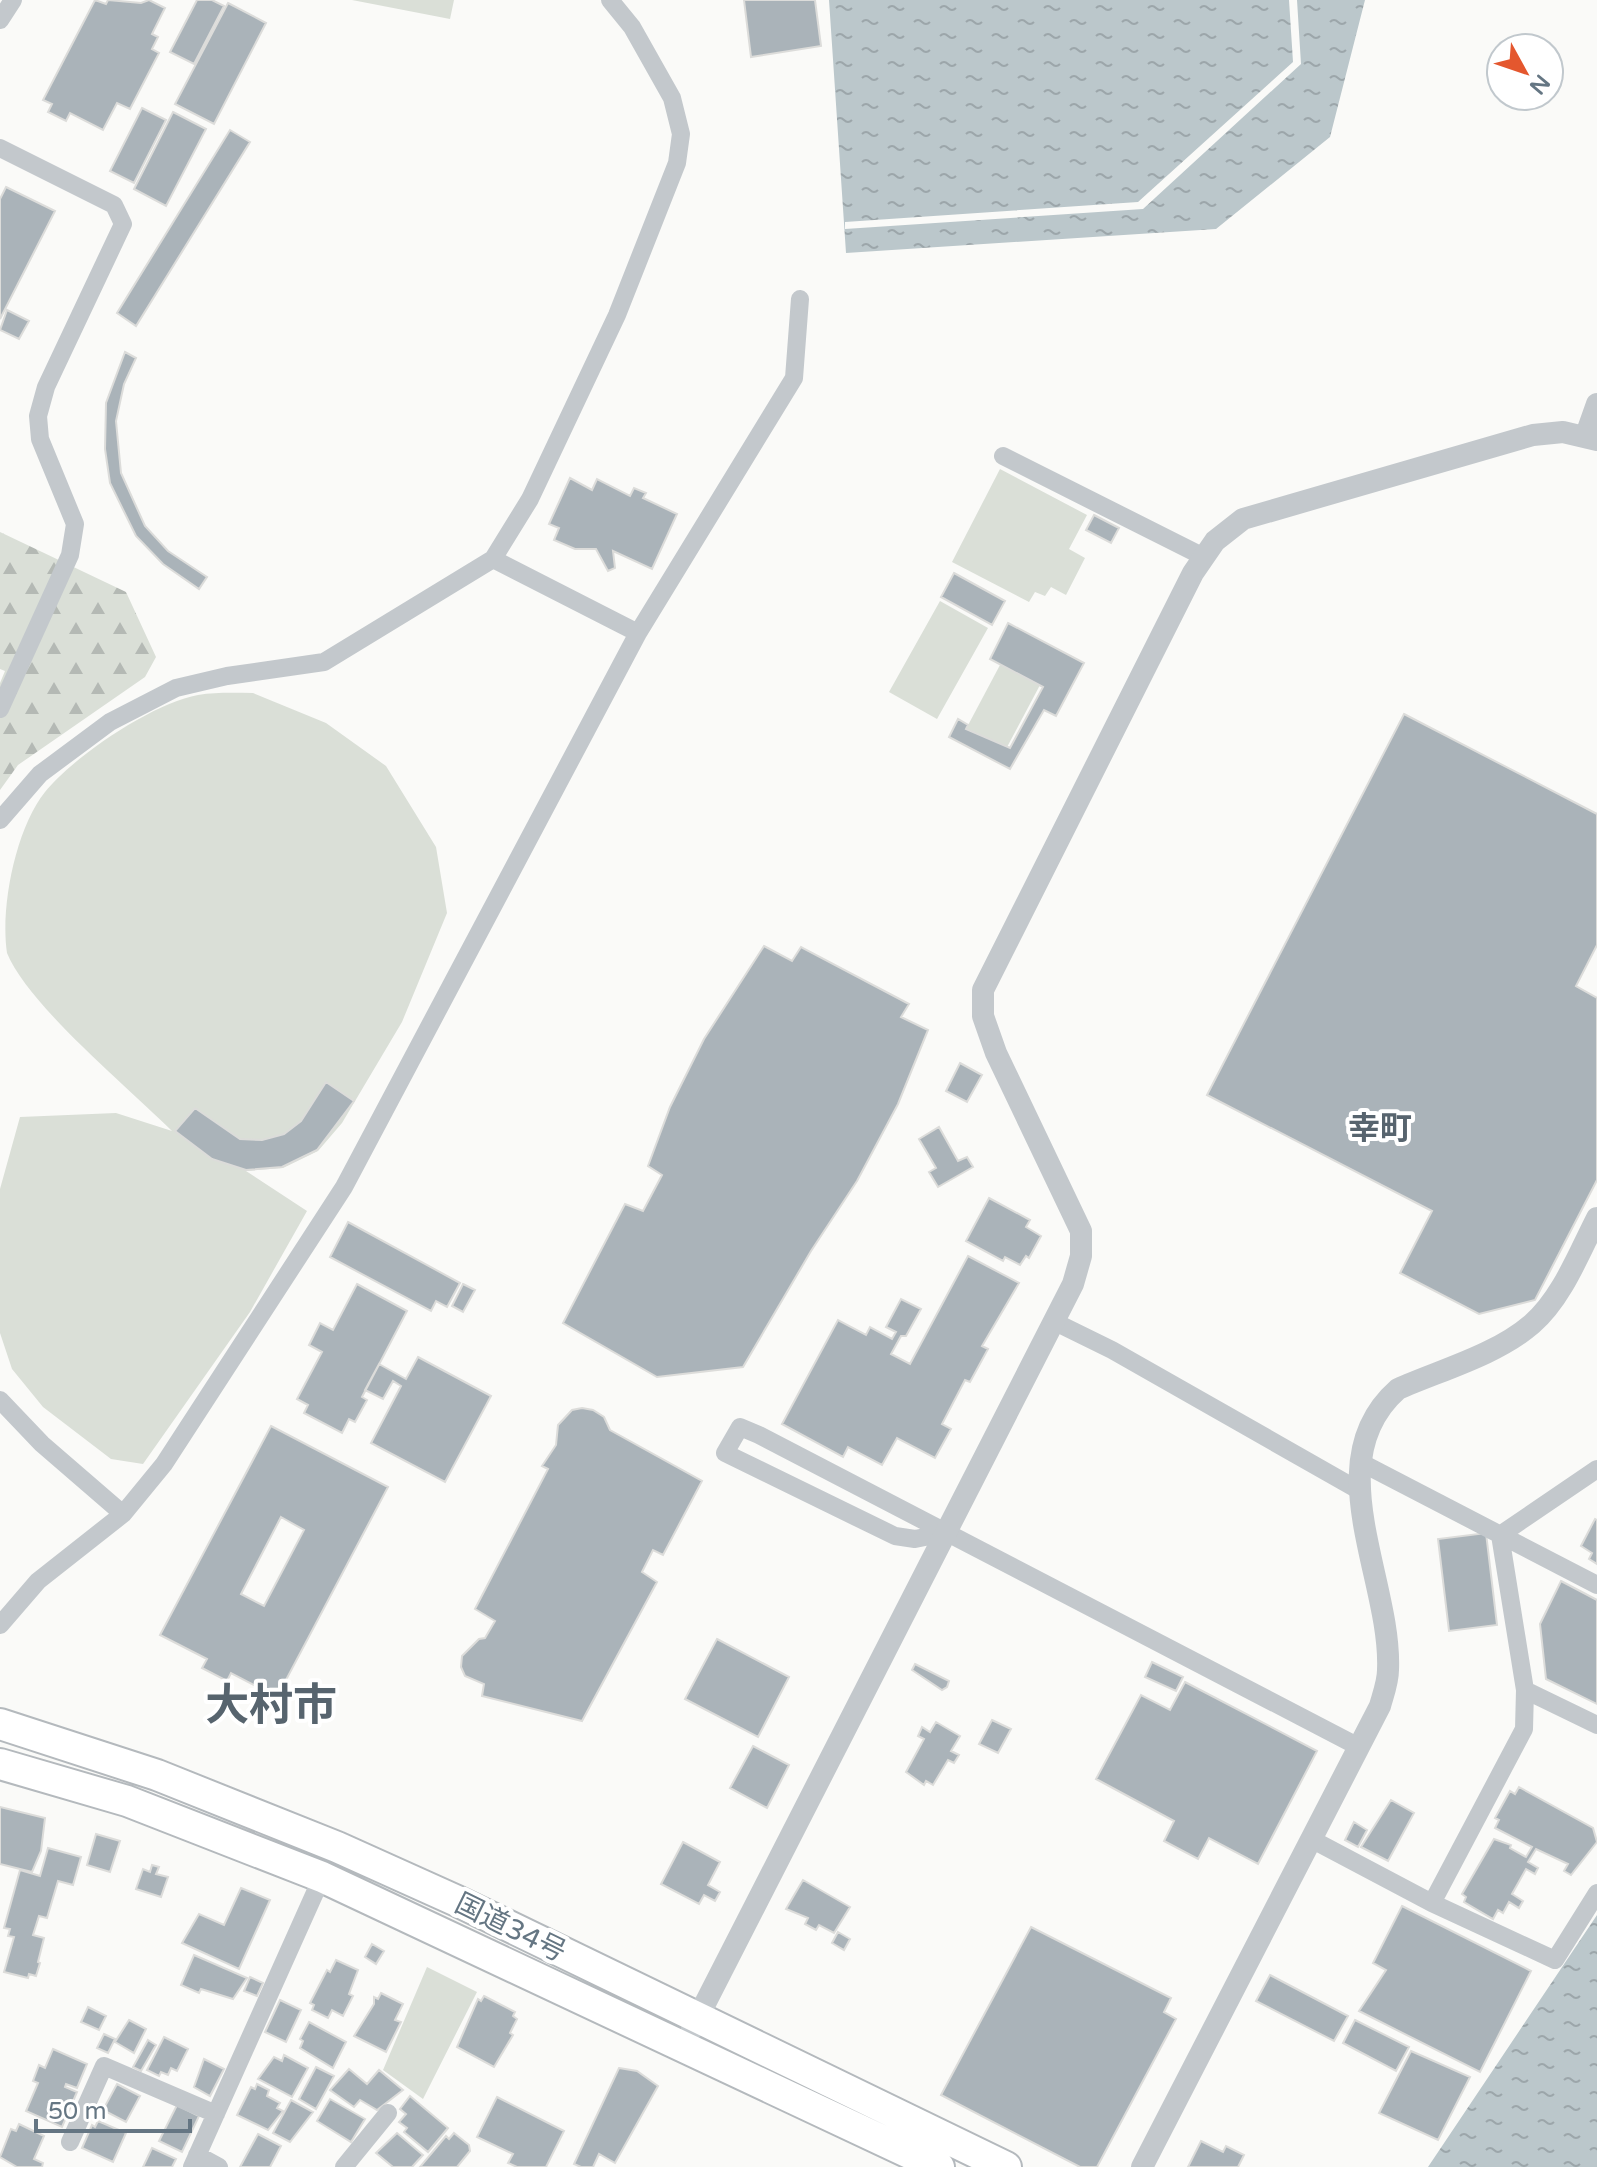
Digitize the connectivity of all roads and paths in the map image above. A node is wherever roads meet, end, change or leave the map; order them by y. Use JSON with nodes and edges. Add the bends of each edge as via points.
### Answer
{"nodes":[{"id":1,"x":13,"y":0,"type":"edge"},
{"id":2,"x":610,"y":0,"type":"edge"},
{"id":3,"x":0,"y":20,"type":"edge"},
{"id":4,"x":0,"y":148,"type":"edge"},
{"id":5,"x":800,"y":299,"type":"dead end"},
{"id":6,"x":1597,"y":404,"type":"edge"},
{"id":7,"x":1592,"y":437,"type":"edge"},
{"id":8,"x":1003,"y":456,"type":"dead end"},
{"id":9,"x":1204,"y":557,"type":"junction"},
{"id":10,"x":493,"y":559,"type":"junction"},
{"id":11,"x":638,"y":633,"type":"junction"},
{"id":12,"x":0,"y":709,"type":"edge"},
{"id":13,"x":0,"y":820,"type":"edge"},
{"id":14,"x":1597,"y":1218,"type":"edge"},
{"id":15,"x":1055,"y":1322,"type":"junction"},
{"id":16,"x":0,"y":1400,"type":"edge"},
{"id":17,"x":1360,"y":1462,"type":"junction"},
{"id":18,"x":1597,"y":1469,"type":"edge"},
{"id":19,"x":1360,"y":1491,"type":"junction"},
{"id":20,"x":123,"y":1514,"type":"junction"},
{"id":21,"x":945,"y":1533,"type":"junction"},
{"id":22,"x":1500,"y":1535,"type":"junction"},
{"id":23,"x":1597,"y":1585,"type":"edge"},
{"id":24,"x":0,"y":1625,"type":"edge"},
{"id":25,"x":1525,"y":1690,"type":"junction"},
{"id":26,"x":0,"y":1724,"type":"edge"},
{"id":27,"x":1597,"y":1725,"type":"edge"},
{"id":28,"x":1359,"y":1747,"type":"junction"},
{"id":29,"x":0,"y":1764,"type":"edge"},
{"id":30,"x":1311,"y":1839,"type":"junction"},
{"id":31,"x":322,"y":1877,"type":"junction"},
{"id":32,"x":1597,"y":1893,"type":"edge"},
{"id":33,"x":1432,"y":1903,"type":"junction"},
{"id":34,"x":697,"y":2018,"type":"junction"},
{"id":35,"x":683,"y":2046,"type":"junction"},
{"id":36,"x":388,"y":2113,"type":"dead end"},
{"id":37,"x":216,"y":2114,"type":"junction"},
{"id":38,"x":70,"y":2142,"type":"dead end"},
{"id":39,"x":195,"y":2161,"type":"edge"},
{"id":40,"x":219,"y":2167,"type":"edge"},
{"id":41,"x":344,"y":2167,"type":"edge"},
{"id":42,"x":939,"y":2167,"type":"edge"},
{"id":43,"x":1006,"y":2167,"type":"edge"},
{"id":44,"x":1142,"y":2167,"type":"edge"}],
"edges":[{"from":1,"to":3,"type":"street"},
{"from":2,"to":10,"type":"street","via":[[632,27],[672,98],[681,134],[677,163],[617,315],[530,499]]},
{"from":4,"to":12,"type":"street","via":[[114,205],[123,224],[46,387],[38,416],[40,439],[75,524],[70,555]]},
{"from":5,"to":11,"type":"street","via":[[794,378]]},
{"from":6,"to":7,"type":"street"},
{"from":7,"to":9,"type":"street","via":[[1563,432],[1533,435],[1243,519]]},
{"from":8,"to":9,"type":"street"},
{"from":9,"to":15,"type":"street","via":[[983,990],[983,1016],[996,1053],[1081,1231],[1081,1256]]},
{"from":10,"to":11,"type":"street"},
{"from":10,"to":13,"type":"street","via":[[324,662],[176,688],[110,722],[40,774]]},
{"from":11,"to":20,"type":"street","via":[[344,1187],[164,1464]]},
{"from":14,"to":17,"type":"street","via":[[1551,1303],[1532,1324],[1506,1342],[1398,1389],[1385,1400],[1363,1437]]},
{"from":15,"to":19,"type":"street"},
{"from":15,"to":21,"type":"street"},
{"from":16,"to":20,"type":"street"},
{"from":17,"to":19,"type":"street"},
{"from":17,"to":22,"type":"street"},
{"from":18,"to":22,"type":"street"},
{"from":19,"to":28,"type":"street","via":[[1388,1670],[1380,1706]]},
{"from":20,"to":24,"type":"street","via":[[38,1581]]},
{"from":21,"to":21,"type":"street","via":[[915,1539],[895,1536],[725,1453],[740,1427]]},
{"from":21,"to":28,"type":"street"},
{"from":21,"to":34,"type":"street"},
{"from":22,"to":23,"type":"street"},
{"from":22,"to":25,"type":"street"},
{"from":25,"to":27,"type":"street"},
{"from":25,"to":33,"type":"street","via":[[1524,1729]]},
{"from":26,"to":34,"type":"highway","name":"国道34号","via":[[157,1775],[337,1847]]},
{"from":28,"to":30,"type":"street"},
{"from":29,"to":31,"type":"highway","name":"国道34号","via":[[127,1801]]},
{"from":30,"to":33,"type":"street"},
{"from":30,"to":44,"type":"street"},
{"from":31,"to":35,"type":"highway","name":"国道34号"},
{"from":31,"to":37,"type":"street"},
{"from":32,"to":33,"type":"street","via":[[1555,1960]]},
{"from":34,"to":35,"type":"street"},
{"from":34,"to":43,"type":"highway","name":"国道34号"},
{"from":35,"to":42,"type":"highway","name":"国道34号"},
{"from":36,"to":41,"type":"street"},
{"from":37,"to":38,"type":"street","via":[[104,2066]]},
{"from":37,"to":39,"type":"street"},
{"from":39,"to":40,"type":"street"}]}
